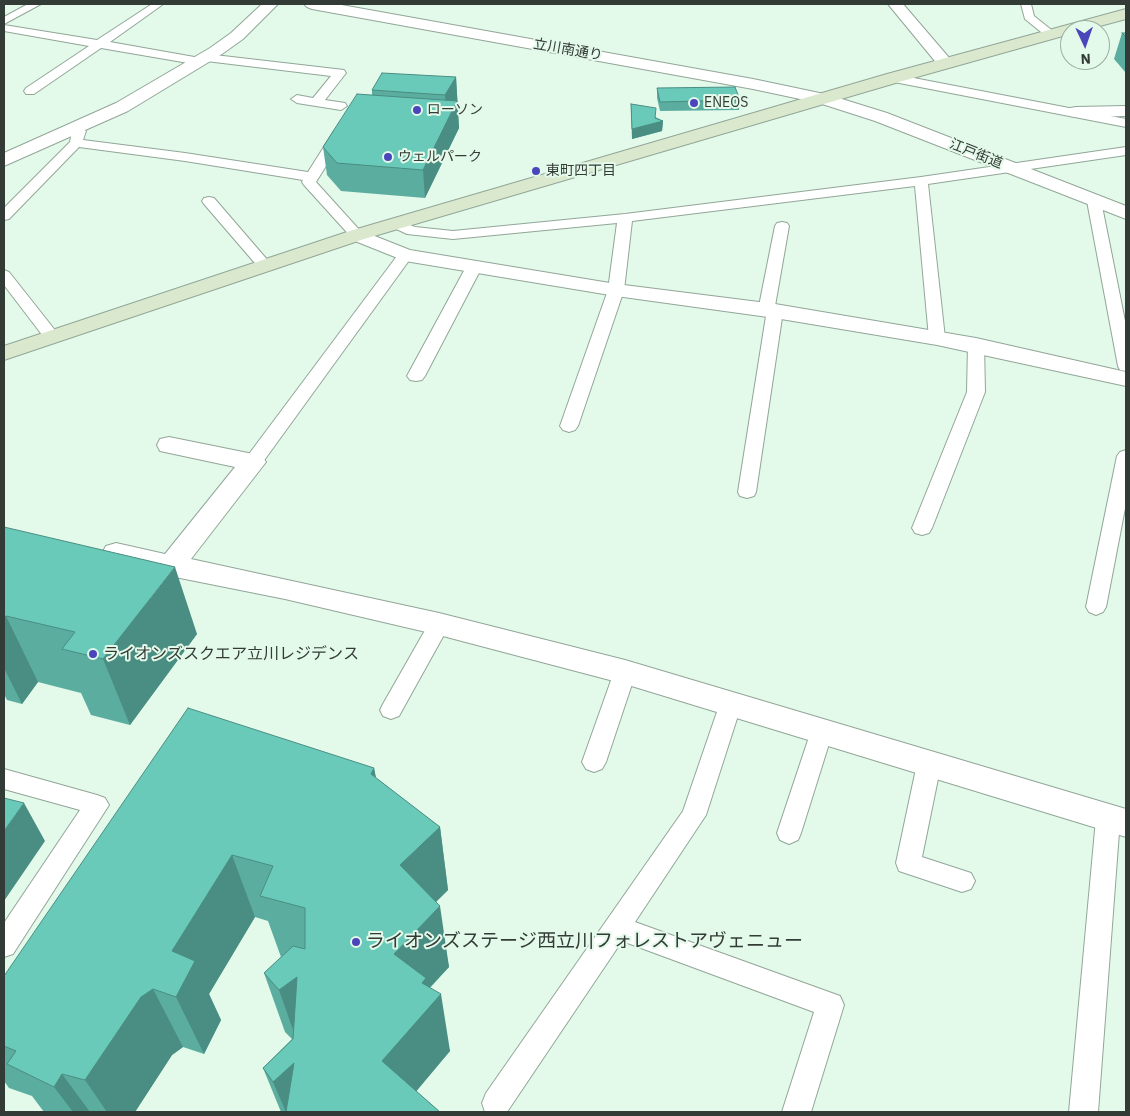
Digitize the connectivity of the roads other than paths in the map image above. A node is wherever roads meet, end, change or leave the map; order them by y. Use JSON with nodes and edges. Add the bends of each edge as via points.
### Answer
{"nodes":[{"id":1,"x":36,"y":4,"type":"edge"},
{"id":2,"x":270,"y":4,"type":"edge"},
{"id":3,"x":312,"y":4,"type":"edge"},
{"id":4,"x":895,"y":4,"type":"edge"},
{"id":5,"x":1026,"y":4,"type":"edge"},
{"id":6,"x":157,"y":5,"type":"edge"},
{"id":7,"x":1126,"y":14,"type":"edge"},
{"id":8,"x":4,"y":21,"type":"edge"},
{"id":9,"x":4,"y":28,"type":"edge"},
{"id":10,"x":1050,"y":34,"type":"junction"},
{"id":11,"x":99,"y":44,"type":"junction"},
{"id":12,"x":203,"y":59,"type":"junction"},
{"id":13,"x":946,"y":63,"type":"junction"},
{"id":14,"x":893,"y":78,"type":"junction"},
{"id":15,"x":30,"y":91,"type":"dead end"},
{"id":16,"x":297,"y":99,"type":"dead end"},
{"id":17,"x":824,"y":99,"type":"junction"},
{"id":18,"x":316,"y":102,"type":"junction"},
{"id":19,"x":341,"y":106,"type":"dead end"},
{"id":20,"x":1126,"y":111,"type":"edge"},
{"id":21,"x":1076,"y":112,"type":"junction"},
{"id":22,"x":347,"y":122,"type":"edge"},
{"id":23,"x":1126,"y":122,"type":"edge"},
{"id":24,"x":78,"y":135,"type":"junction"},
{"id":25,"x":1126,"y":151,"type":"edge"},
{"id":26,"x":4,"y":160,"type":"edge"},
{"id":27,"x":1011,"y":168,"type":"junction"},
{"id":28,"x":312,"y":177,"type":"junction"},
{"id":29,"x":921,"y":181,"type":"junction"},
{"id":30,"x":209,"y":201,"type":"dead end"},
{"id":31,"x":1094,"y":201,"type":"junction"},
{"id":32,"x":1126,"y":213,"type":"edge"},
{"id":33,"x":4,"y":216,"type":"edge"},
{"id":34,"x":625,"y":218,"type":"junction"},
{"id":35,"x":395,"y":223,"type":"junction"},
{"id":36,"x":782,"y":226,"type":"dead end"},
{"id":37,"x":357,"y":235,"type":"junction"},
{"id":38,"x":405,"y":256,"type":"junction"},
{"id":39,"x":264,"y":266,"type":"junction"},
{"id":40,"x":474,"y":267,"type":"junction"},
{"id":41,"x":4,"y":275,"type":"edge"},
{"id":42,"x":616,"y":290,"type":"junction"},
{"id":43,"x":770,"y":311,"type":"junction"},
{"id":44,"x":52,"y":337,"type":"junction"},
{"id":45,"x":937,"y":338,"type":"junction"},
{"id":46,"x":976,"y":345,"type":"junction"},
{"id":47,"x":4,"y":353,"type":"edge"},
{"id":48,"x":1126,"y":366,"type":"edge"},
{"id":49,"x":416,"y":376,"type":"dead end"},
{"id":50,"x":1126,"y":379,"type":"edge"},
{"id":51,"x":569,"y":426,"type":"dead end"},
{"id":52,"x":169,"y":444,"type":"dead end"},
{"id":53,"x":1126,"y":456,"type":"edge"},
{"id":54,"x":253,"y":462,"type":"junction"},
{"id":55,"x":747,"y":492,"type":"dead end"},
{"id":56,"x":922,"y":528,"type":"dead end"},
{"id":57,"x":87,"y":546,"type":"edge"},
{"id":58,"x":170,"y":566,"type":"junction"},
{"id":59,"x":1096,"y":608,"type":"dead end"},
{"id":60,"x":439,"y":624,"type":"junction"},
{"id":61,"x":625,"y":672,"type":"junction"},
{"id":62,"x":731,"y":703,"type":"junction"},
{"id":63,"x":391,"y":710,"type":"dead end"},
{"id":64,"x":822,"y":731,"type":"junction"},
{"id":65,"x":594,"y":762,"type":"dead end"},
{"id":66,"x":929,"y":764,"type":"junction"},
{"id":67,"x":4,"y":779,"type":"edge"},
{"id":68,"x":1117,"y":821,"type":"edge"},
{"id":69,"x":789,"y":833,"type":"dead end"},
{"id":70,"x":962,"y":881,"type":"dead end"},
{"id":71,"x":617,"y":927,"type":"junction"},
{"id":72,"x":4,"y":945,"type":"edge"},
{"id":73,"x":496,"y":1103,"type":"dead end"},
{"id":74,"x":797,"y":1112,"type":"edge"},
{"id":75,"x":1083,"y":1112,"type":"edge"}],
"edges":[{"from":1,"to":8,"type":"lane"},
{"from":2,"to":12,"type":"street","via":[[237,36]]},
{"from":3,"to":17,"type":"street","name":"立川南通り"},
{"from":4,"to":13,"type":"street"},
{"from":5,"to":10,"type":"lane","via":[[1030,17]]},
{"from":6,"to":11,"type":"lane"},
{"from":7,"to":10,"type":"main road"},
{"from":9,"to":11,"type":"lane"},
{"from":10,"to":13,"type":"main road"},
{"from":11,"to":12,"type":"lane"},
{"from":11,"to":15,"type":"lane"},
{"from":12,"to":18,"type":"lane","via":[[340,73]]},
{"from":12,"to":24,"type":"street"},
{"from":13,"to":14,"type":"main road"},
{"from":14,"to":17,"type":"main road"},
{"from":14,"to":21,"type":"lane"},
{"from":16,"to":18,"type":"lane"},
{"from":17,"to":27,"type":"street","name":"江戸街道","via":[[881,117]]},
{"from":17,"to":35,"type":"main road"},
{"from":18,"to":19,"type":"lane"},
{"from":20,"to":21,"type":"street"},
{"from":21,"to":23,"type":"lane"},
{"from":22,"to":28,"type":"lane"},
{"from":24,"to":26,"type":"street"},
{"from":24,"to":28,"type":"lane","via":[[185,157]]},
{"from":24,"to":33,"type":"lane"},
{"from":25,"to":27,"type":"lane"},
{"from":27,"to":29,"type":"lane"},
{"from":27,"to":31,"type":"street","name":"江戸街道"},
{"from":28,"to":37,"type":"lane","via":[[309,182]]},
{"from":29,"to":34,"type":"lane"},
{"from":29,"to":45,"type":"lane"},
{"from":30,"to":39,"type":"lane"},
{"from":31,"to":32,"type":"street","name":"江戸街道"},
{"from":31,"to":48,"type":"lane"},
{"from":34,"to":35,"type":"lane","via":[[453,234],[412,231]]},
{"from":34,"to":42,"type":"lane"},
{"from":35,"to":37,"type":"main road"},
{"from":36,"to":43,"type":"lane"},
{"from":37,"to":38,"type":"street"},
{"from":37,"to":39,"type":"main road"},
{"from":38,"to":40,"type":"street"},
{"from":38,"to":54,"type":"lane"},
{"from":39,"to":44,"type":"main road"},
{"from":40,"to":42,"type":"street"},
{"from":40,"to":49,"type":"lane"},
{"from":41,"to":44,"type":"lane"},
{"from":42,"to":43,"type":"street"},
{"from":42,"to":51,"type":"lane"},
{"from":43,"to":45,"type":"street"},
{"from":43,"to":55,"type":"lane"},
{"from":44,"to":47,"type":"main road"},
{"from":45,"to":46,"type":"street"},
{"from":46,"to":50,"type":"street"},
{"from":46,"to":56,"type":"lane","via":[[976,392]]},
{"from":52,"to":54,"type":"street"},
{"from":53,"to":59,"type":"lane"},
{"from":54,"to":58,"type":"street"},
{"from":57,"to":58,"type":"street"},
{"from":58,"to":60,"type":"street","via":[[285,588]]},
{"from":60,"to":61,"type":"street"},
{"from":60,"to":63,"type":"lane"},
{"from":61,"to":62,"type":"street"},
{"from":61,"to":65,"type":"lane"},
{"from":62,"to":64,"type":"street"},
{"from":62,"to":71,"type":"lane","via":[[694,815]]},
{"from":64,"to":66,"type":"street"},
{"from":64,"to":69,"type":"lane"},
{"from":66,"to":68,"type":"street"},
{"from":66,"to":70,"type":"lane","via":[[908,863]]},
{"from":67,"to":72,"type":"lane","via":[[97,805]]},
{"from":68,"to":75,"type":"lane"},
{"from":71,"to":73,"type":"lane"},
{"from":71,"to":74,"type":"lane","via":[[830,1005]]}]}
